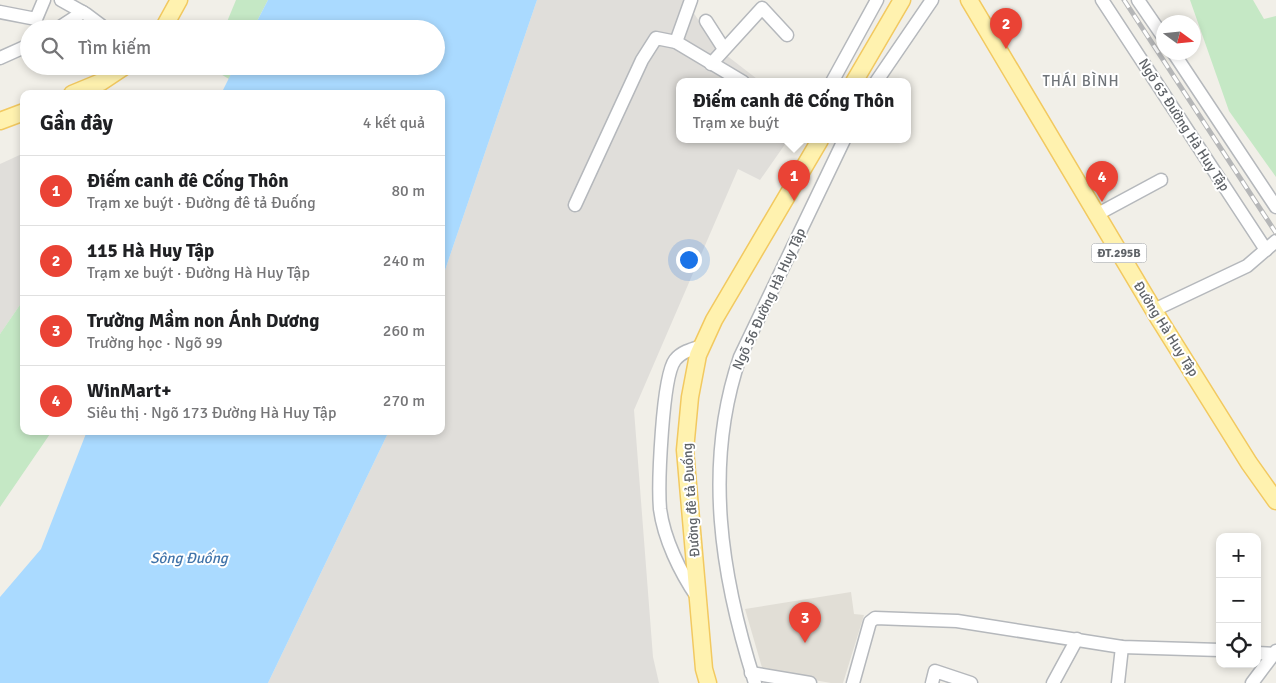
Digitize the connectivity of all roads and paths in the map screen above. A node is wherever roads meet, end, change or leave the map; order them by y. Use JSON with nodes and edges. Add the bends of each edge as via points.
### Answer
{"nodes":[{"id":1,"x":44,"y":0,"type":"edge"},
{"id":2,"x":61,"y":0,"type":"edge"},
{"id":3,"x":179,"y":0,"type":"edge"},
{"id":4,"x":691,"y":0,"type":"edge"},
{"id":5,"x":877,"y":0,"type":"edge"},
{"id":6,"x":902,"y":0,"type":"edge"},
{"id":7,"x":932,"y":0,"type":"edge"},
{"id":8,"x":969,"y":0,"type":"edge"},
{"id":9,"x":1102,"y":0,"type":"edge"},
{"id":10,"x":1138,"y":0,"type":"edge"},
{"id":11,"x":760,"y":4,"type":"edge"},
{"id":12,"x":0,"y":12,"type":"edge"},
{"id":13,"x":83,"y":12,"type":"junction"},
{"id":14,"x":71,"y":20,"type":"edge"},
{"id":15,"x":94,"y":20,"type":"edge"},
{"id":16,"x":168,"y":20,"type":"edge"},
{"id":17,"x":706,"y":21,"type":"dead end"},
{"id":18,"x":1156,"y":26,"type":"edge"},
{"id":19,"x":787,"y":35,"type":"dead end"},
{"id":20,"x":676,"y":42,"type":"junction"},
{"id":21,"x":20,"y":49,"type":"edge"},
{"id":22,"x":724,"y":49,"type":"junction"},
{"id":23,"x":0,"y":58,"type":"edge"},
{"id":24,"x":1178,"y":60,"type":"edge"},
{"id":25,"x":711,"y":64,"type":"junction"},
{"id":26,"x":112,"y":75,"type":"edge"},
{"id":27,"x":736,"y":78,"type":"edge"},
{"id":28,"x":834,"y":78,"type":"edge"},
{"id":29,"x":856,"y":78,"type":"edge"},
{"id":30,"x":879,"y":78,"type":"edge"},
{"id":31,"x":82,"y":90,"type":"edge"},
{"id":32,"x":20,"y":114,"type":"edge"},
{"id":33,"x":0,"y":121,"type":"edge"},
{"id":34,"x":818,"y":143,"type":"edge"},
{"id":35,"x":843,"y":143,"type":"edge"},
{"id":36,"x":1161,"y":180,"type":"dead end"},
{"id":37,"x":575,"y":204,"type":"dead end"},
{"id":38,"x":1276,"y":206,"type":"edge"},
{"id":39,"x":1096,"y":215,"type":"junction"},
{"id":40,"x":1272,"y":248,"type":"edge"},
{"id":41,"x":1154,"y":310,"type":"junction"},
{"id":42,"x":702,"y":346,"type":"junction"},
{"id":43,"x":1276,"y":501,"type":"edge"},
{"id":44,"x":699,"y":600,"type":"junction"},
{"id":45,"x":1077,"y":639,"type":"junction"},
{"id":46,"x":1122,"y":647,"type":"junction"},
{"id":47,"x":1216,"y":650,"type":"edge"},
{"id":48,"x":1261,"y":654,"type":"edge"},
{"id":49,"x":1274,"y":658,"type":"edge"},
{"id":50,"x":753,"y":678,"type":"edge"},
{"id":51,"x":708,"y":683,"type":"edge"},
{"id":52,"x":810,"y":683,"type":"edge"},
{"id":53,"x":854,"y":683,"type":"edge"},
{"id":54,"x":932,"y":683,"type":"edge"},
{"id":55,"x":971,"y":683,"type":"edge"},
{"id":56,"x":1053,"y":683,"type":"edge"},
{"id":57,"x":1118,"y":683,"type":"edge"},
{"id":58,"x":1252,"y":683,"type":"edge"}],
"edges":[{"from":1,"to":12,"type":"street","via":[[36,19]]},
{"from":2,"to":13,"type":"street"},
{"from":3,"to":16,"type":"main road"},
{"from":4,"to":20,"type":"street"},
{"from":5,"to":28,"type":"street"},
{"from":6,"to":29,"type":"main road"},
{"from":7,"to":30,"type":"street"},
{"from":8,"to":39,"type":"main road","name":"Đường Hà Huy Tập","number":"ĐT.295B"},
{"from":9,"to":40,"type":"street","name":"Ngõ 63 Đường Hà Huy Tập"},
{"from":10,"to":18,"type":"street"},
{"from":11,"to":19,"type":"street"},
{"from":11,"to":22,"type":"street"},
{"from":13,"to":14,"type":"street"},
{"from":13,"to":15,"type":"street"},
{"from":17,"to":22,"type":"street"},
{"from":20,"to":25,"type":"street"},
{"from":20,"to":37,"type":"street","via":[[656,38],[642,60]]},
{"from":21,"to":23,"type":"street"},
{"from":22,"to":25,"type":"street"},
{"from":24,"to":38,"type":"street"},
{"from":25,"to":27,"type":"street"},
{"from":26,"to":31,"type":"main road"},
{"from":32,"to":33,"type":"main road"},
{"from":34,"to":42,"type":"main road","name":"Đường đê tả Đuống","via":[[714,320]]},
{"from":35,"to":50,"type":"street","name":"Ngõ 56 Đường Hà Huy Tập","via":[[740,357],[724,412],[719,470],[727,578]]},
{"from":36,"to":39,"type":"street"},
{"from":39,"to":41,"type":"main road","name":"Đường Hà Huy Tập","number":"ĐT.295B"},
{"from":40,"to":41,"type":"street","via":[[1247,266]]},
{"from":41,"to":43,"type":"main road","name":"Đường Hà Huy Tập","number":"ĐT.295B"},
{"from":42,"to":44,"type":"main road","name":"Đường đê tả Đuống","via":[[690,397],[685,450]]},
{"from":42,"to":44,"type":"street","via":[[681,355],[671,366],[662,421],[660,509],[676,558]]},
{"from":44,"to":51,"type":"main road","name":"Đường đê tả Đuống"},
{"from":45,"to":46,"type":"street"},
{"from":45,"to":53,"type":"street","via":[[957,621],[876,618],[870,622]]},
{"from":45,"to":56,"type":"street"},
{"from":46,"to":47,"type":"street"},
{"from":46,"to":57,"type":"street"},
{"from":48,"to":49,"type":"street"},
{"from":49,"to":58,"type":"street"},
{"from":50,"to":52,"type":"street"},
{"from":54,"to":55,"type":"street","via":[[935,671]]}]}
